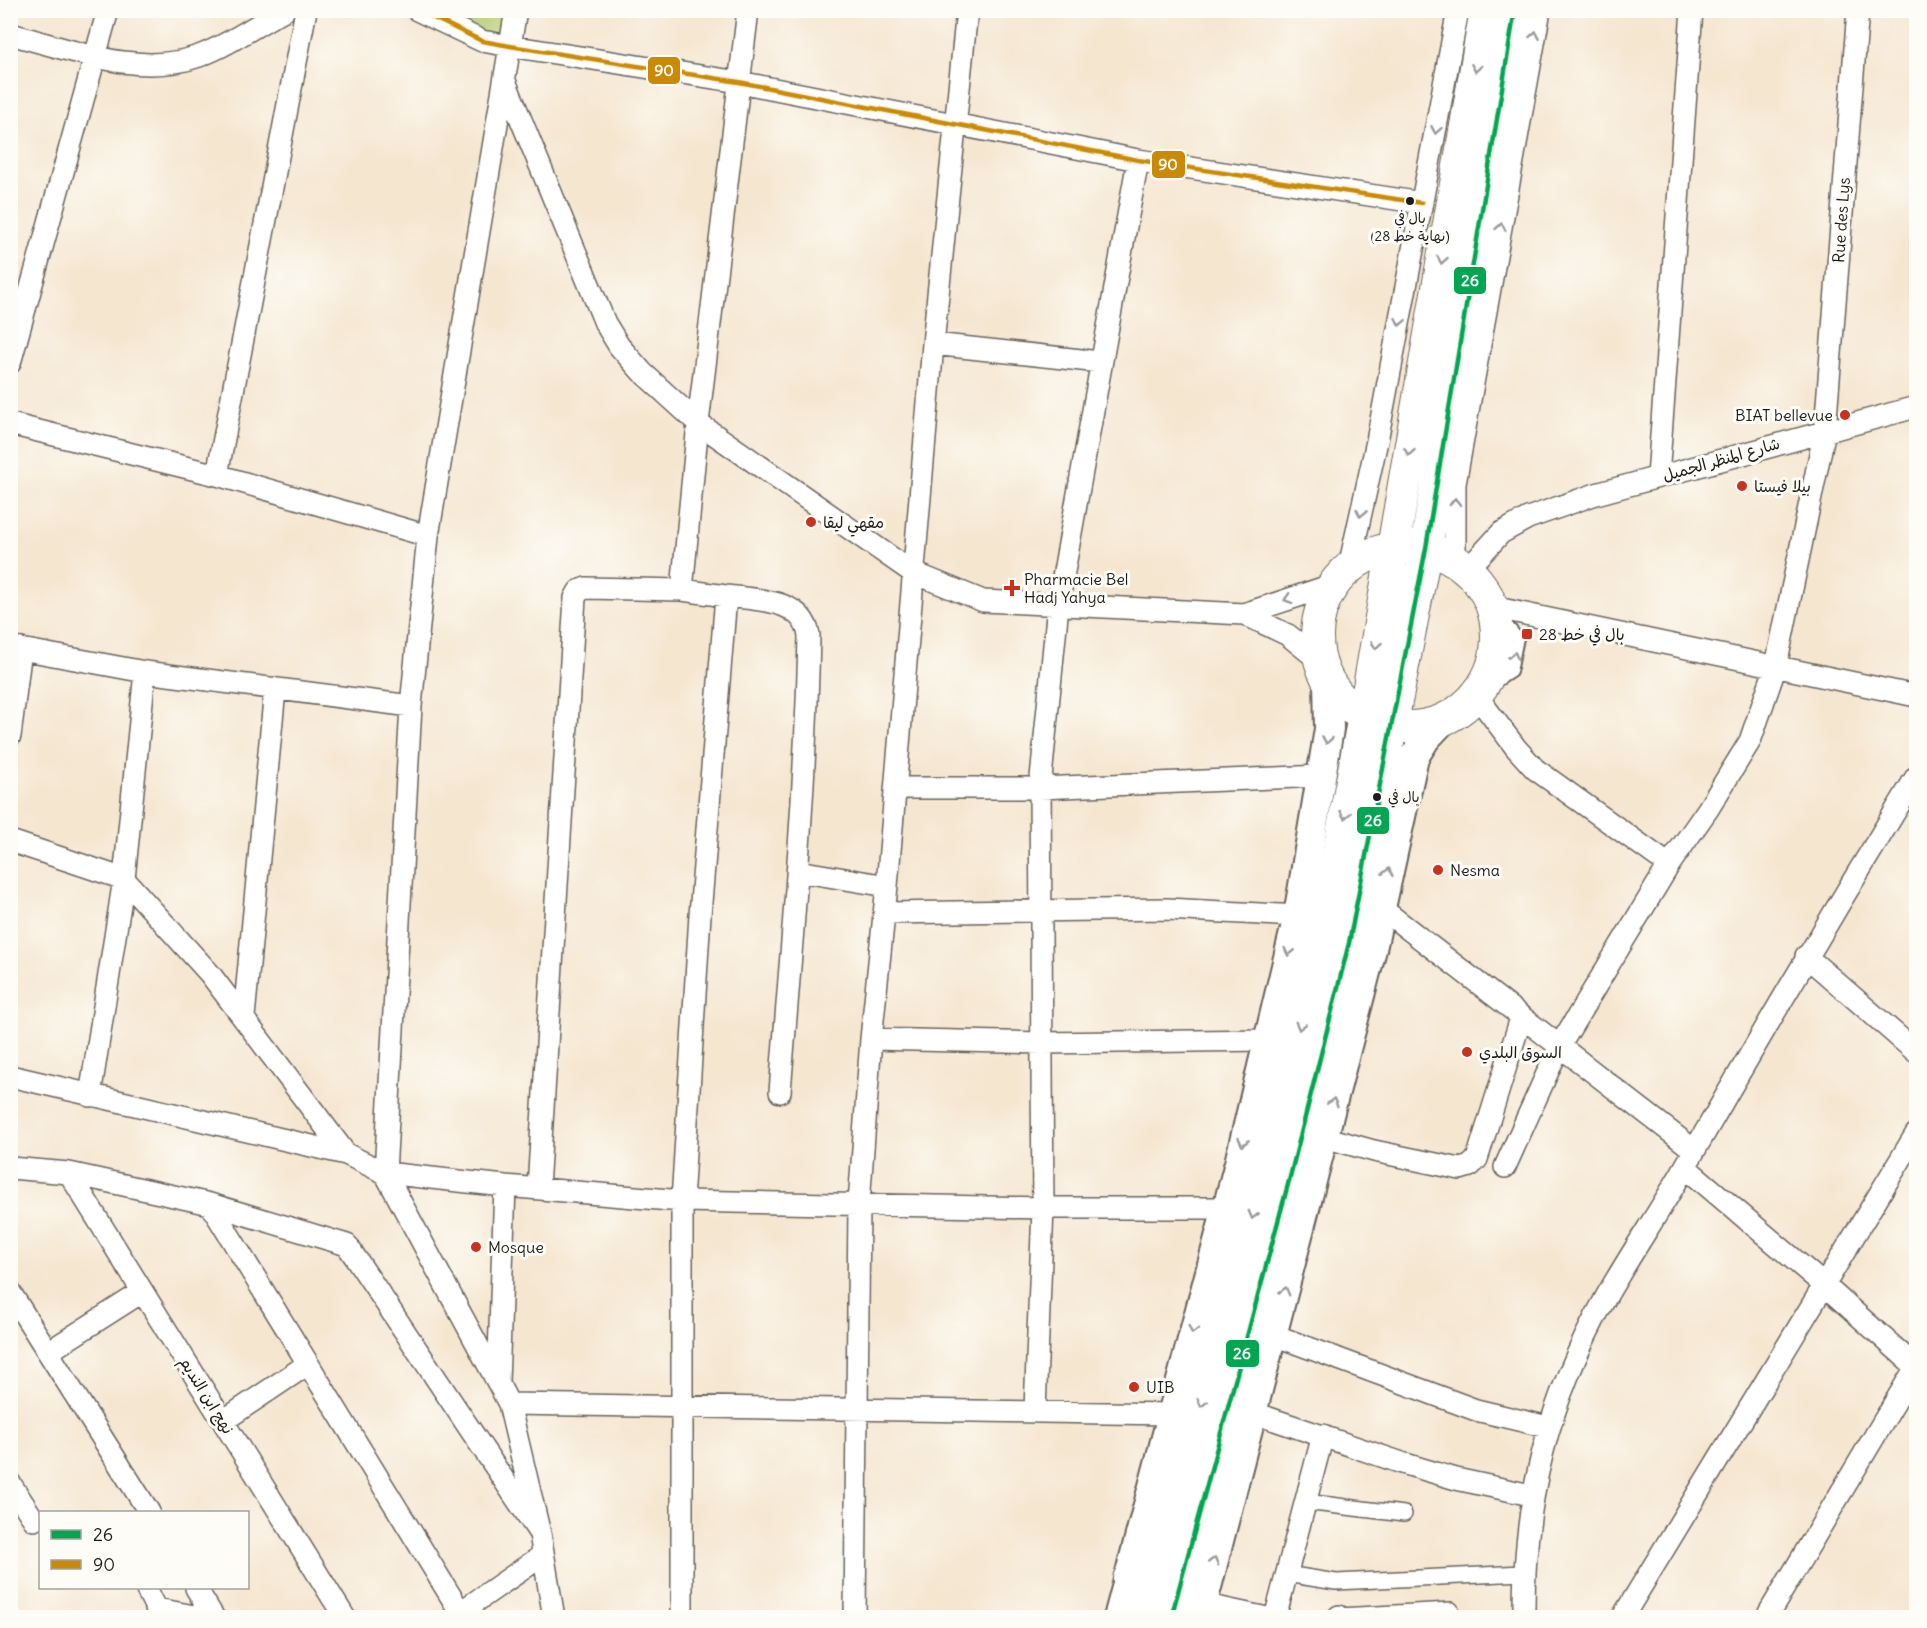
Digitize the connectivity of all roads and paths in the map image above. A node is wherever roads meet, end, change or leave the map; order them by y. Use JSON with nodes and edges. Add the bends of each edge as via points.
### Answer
{"nodes":[{"id":1,"x":108,"y":10,"type":"edge"},
{"id":2,"x":284,"y":10,"type":"edge"},
{"id":3,"x":306,"y":10,"type":"edge"},
{"id":4,"x":417,"y":10,"type":"edge"},
{"id":5,"x":516,"y":10,"type":"edge"},
{"id":6,"x":748,"y":10,"type":"edge"},
{"id":7,"x":967,"y":10,"type":"edge"},
{"id":8,"x":1458,"y":10,"type":"edge"},
{"id":9,"x":1486,"y":10,"type":"edge"},
{"id":10,"x":1515,"y":10,"type":"edge"},
{"id":11,"x":1540,"y":10,"type":"edge"},
{"id":12,"x":1692,"y":10,"type":"edge"},
{"id":13,"x":1858,"y":10,"type":"edge"},
{"id":14,"x":10,"y":34,"type":"edge"},
{"id":15,"x":510,"y":46,"type":"junction"},
{"id":16,"x":97,"y":57,"type":"junction"},
{"id":17,"x":504,"y":81,"type":"junction"},
{"id":18,"x":739,"y":82,"type":"junction"},
{"id":19,"x":955,"y":123,"type":"junction"},
{"id":20,"x":1138,"y":160,"type":"junction"},
{"id":21,"x":1422,"y":203,"type":"junction"},
{"id":22,"x":933,"y":344,"type":"junction"},
{"id":23,"x":1100,"y":362,"type":"junction"},
{"id":24,"x":10,"y":363,"type":"edge"},
{"id":25,"x":1917,"y":406,"type":"edge"},
{"id":26,"x":698,"y":423,"type":"junction"},
{"id":27,"x":10,"y":424,"type":"edge"},
{"id":28,"x":1825,"y":430,"type":"junction"},
{"id":29,"x":217,"y":475,"type":"junction"},
{"id":30,"x":1658,"y":477,"type":"junction"},
{"id":31,"x":428,"y":536,"type":"junction"},
{"id":32,"x":1393,"y":547,"type":"junction"},
{"id":33,"x":1426,"y":548,"type":"junction"},
{"id":34,"x":1461,"y":565,"type":"junction"},
{"id":35,"x":912,"y":572,"type":"junction"},
{"id":36,"x":1340,"y":576,"type":"junction"},
{"id":37,"x":682,"y":590,"type":"junction"},
{"id":38,"x":726,"y":596,"type":"junction"},
{"id":39,"x":1058,"y":605,"type":"junction"},
{"id":40,"x":1492,"y":607,"type":"junction"},
{"id":41,"x":1244,"y":614,"type":"junction"},
{"id":42,"x":16,"y":648,"type":"edge"},
{"id":43,"x":1776,"y":666,"type":"junction"},
{"id":44,"x":1324,"y":671,"type":"junction"},
{"id":45,"x":145,"y":672,"type":"junction"},
{"id":46,"x":275,"y":689,"type":"junction"},
{"id":47,"x":1476,"y":695,"type":"junction"},
{"id":48,"x":1917,"y":696,"type":"edge"},
{"id":49,"x":411,"y":706,"type":"junction"},
{"id":50,"x":1444,"y":719,"type":"junction"},
{"id":51,"x":1378,"y":721,"type":"junction"},
{"id":52,"x":10,"y":736,"type":"edge"},
{"id":53,"x":1321,"y":776,"type":"junction"},
{"id":54,"x":1917,"y":777,"type":"edge"},
{"id":55,"x":896,"y":788,"type":"junction"},
{"id":56,"x":1040,"y":788,"type":"junction"},
{"id":57,"x":10,"y":841,"type":"edge"},
{"id":58,"x":1669,"y":864,"type":"junction"},
{"id":59,"x":798,"y":872,"type":"junction"},
{"id":60,"x":124,"y":879,"type":"junction"},
{"id":61,"x":887,"y":886,"type":"junction"},
{"id":62,"x":1381,"y":908,"type":"junction"},
{"id":63,"x":1041,"y":913,"type":"junction"},
{"id":64,"x":885,"y":914,"type":"junction"},
{"id":65,"x":1298,"y":916,"type":"junction"},
{"id":66,"x":1806,"y":956,"type":"junction"},
{"id":67,"x":244,"y":1017,"type":"junction"},
{"id":68,"x":1521,"y":1018,"type":"junction"},
{"id":69,"x":871,"y":1039,"type":"junction"},
{"id":70,"x":1268,"y":1040,"type":"junction"},
{"id":71,"x":1042,"y":1043,"type":"junction"},
{"id":72,"x":1559,"y":1047,"type":"junction"},
{"id":73,"x":1917,"y":1052,"type":"edge"},
{"id":74,"x":10,"y":1076,"type":"edge"},
{"id":75,"x":780,"y":1092,"type":"dead end"},
{"id":76,"x":90,"y":1096,"type":"junction"},
{"id":77,"x":1917,"y":1134,"type":"edge"},
{"id":78,"x":1324,"y":1137,"type":"junction"},
{"id":79,"x":346,"y":1154,"type":"junction"},
{"id":80,"x":1690,"y":1158,"type":"junction"},
{"id":81,"x":1505,"y":1167,"type":"dead end"},
{"id":82,"x":10,"y":1168,"type":"edge"},
{"id":83,"x":69,"y":1173,"type":"junction"},
{"id":84,"x":385,"y":1173,"type":"junction"},
{"id":85,"x":505,"y":1186,"type":"junction"},
{"id":86,"x":538,"y":1188,"type":"junction"},
{"id":87,"x":682,"y":1201,"type":"junction"},
{"id":88,"x":210,"y":1204,"type":"junction"},
{"id":89,"x":859,"y":1204,"type":"junction"},
{"id":90,"x":1043,"y":1208,"type":"junction"},
{"id":91,"x":1225,"y":1208,"type":"junction"},
{"id":92,"x":1824,"y":1285,"type":"junction"},
{"id":93,"x":142,"y":1292,"type":"junction"},
{"id":94,"x":12,"y":1298,"type":"edge"},
{"id":95,"x":1274,"y":1335,"type":"junction"},
{"id":96,"x":48,"y":1352,"type":"junction"},
{"id":97,"x":308,"y":1364,"type":"junction"},
{"id":98,"x":498,"y":1383,"type":"junction"},
{"id":99,"x":508,"y":1404,"type":"junction"},
{"id":100,"x":682,"y":1407,"type":"junction"},
{"id":101,"x":856,"y":1410,"type":"junction"},
{"id":102,"x":1035,"y":1410,"type":"junction"},
{"id":103,"x":1254,"y":1413,"type":"junction"},
{"id":104,"x":1171,"y":1414,"type":"junction"},
{"id":105,"x":223,"y":1421,"type":"junction"},
{"id":106,"x":1548,"y":1427,"type":"junction"},
{"id":107,"x":1323,"y":1435,"type":"junction"},
{"id":108,"x":1193,"y":1440,"type":"junction"},
{"id":109,"x":10,"y":1483,"type":"edge"},
{"id":110,"x":1531,"y":1495,"type":"junction"},
{"id":111,"x":1305,"y":1502,"type":"junction"},
{"id":112,"x":148,"y":1511,"type":"edge"},
{"id":113,"x":10,"y":1514,"type":"edge"},
{"id":114,"x":1404,"y":1514,"type":"dead end"},
{"id":115,"x":37,"y":1521,"type":"edge"},
{"id":116,"x":541,"y":1544,"type":"junction"},
{"id":117,"x":1523,"y":1573,"type":"junction"},
{"id":118,"x":1286,"y":1574,"type":"junction"},
{"id":119,"x":1129,"y":1579,"type":"junction"},
{"id":120,"x":147,"y":1589,"type":"edge"},
{"id":121,"x":197,"y":1589,"type":"edge"},
{"id":122,"x":1450,"y":1610,"type":"dead end"},
{"id":123,"x":1201,"y":1611,"type":"edge"},
{"id":124,"x":159,"y":1613,"type":"edge"},
{"id":125,"x":457,"y":1615,"type":"edge"},
{"id":126,"x":205,"y":1617,"type":"edge"},
{"id":127,"x":214,"y":1617,"type":"edge"},
{"id":128,"x":345,"y":1617,"type":"edge"},
{"id":129,"x":554,"y":1617,"type":"edge"},
{"id":130,"x":682,"y":1617,"type":"edge"},
{"id":131,"x":855,"y":1617,"type":"edge"},
{"id":132,"x":1118,"y":1617,"type":"edge"},
{"id":133,"x":1144,"y":1617,"type":"edge"},
{"id":134,"x":1171,"y":1617,"type":"edge"},
{"id":135,"x":1267,"y":1617,"type":"edge"},
{"id":136,"x":1275,"y":1617,"type":"edge"},
{"id":137,"x":1339,"y":1617,"type":"edge"},
{"id":138,"x":1524,"y":1617,"type":"edge"},
{"id":139,"x":1622,"y":1617,"type":"edge"},
{"id":140,"x":1766,"y":1617,"type":"edge"}],
"edges":[{"from":1,"to":16,"type":"street"},
{"from":2,"to":16,"type":"street","via":[[222,45],[179,61],[141,64]]},
{"from":3,"to":29,"type":"street"},
{"from":4,"to":15,"type":"street","via":[[482,41]]},
{"from":5,"to":15,"type":"street"},
{"from":6,"to":18,"type":"street"},
{"from":7,"to":19,"type":"street"},
{"from":8,"to":21,"type":"street","one_way":true},
{"from":9,"to":32,"type":"main road","one_way":true},
{"from":10,"to":33,"type":"main road"},
{"from":34,"to":11,"type":"street","one_way":true,"via":[[1455,484]]},
{"from":12,"to":30,"type":"street"},
{"from":13,"to":28,"type":"street","name":"Rue des Lys"},
{"from":14,"to":16,"type":"street"},
{"from":15,"to":17,"type":"street"},
{"from":15,"to":18,"type":"street"},
{"from":16,"to":24,"type":"street"},
{"from":17,"to":26,"type":"street","via":[[605,323],[642,372]]},
{"from":17,"to":31,"type":"street"},
{"from":18,"to":19,"type":"street"},
{"from":18,"to":26,"type":"street"},
{"from":19,"to":20,"type":"street"},
{"from":19,"to":22,"type":"street"},
{"from":20,"to":21,"type":"street"},
{"from":20,"to":23,"type":"street"},
{"from":21,"to":36,"type":"street","one_way":true,"via":[[1377,441]]},
{"from":22,"to":23,"type":"street"},
{"from":22,"to":35,"type":"street"},
{"from":23,"to":39,"type":"street"},
{"from":25,"to":28,"type":"street","name":"شارع المنظر الجميل"},
{"from":26,"to":35,"type":"street"},
{"from":26,"to":37,"type":"street"},
{"from":27,"to":29,"type":"street"},
{"from":28,"to":30,"type":"street","name":"شارع المنظر الجميل"},
{"from":28,"to":43,"type":"street","name":"Rue des Lys"},
{"from":29,"to":31,"type":"street"},
{"from":30,"to":34,"type":"street","name":"شارع المنظر الجميل","via":[[1528,518],[1501,533]]},
{"from":31,"to":49,"type":"street"},
{"from":32,"to":33,"type":"main road"},
{"from":32,"to":36,"type":"main road","via":[[1369,554]]},
{"from":32,"to":51,"type":"main road","one_way":true},
{"from":33,"to":34,"type":"main road"},
{"from":33,"to":51,"type":"main road"},
{"from":34,"to":40,"type":"main road","via":[[1482,587]]},
{"from":35,"to":39,"type":"street","via":[[983,601]]},
{"from":35,"to":55,"type":"street"},
{"from":36,"to":41,"type":"street","one_way":true},
{"from":36,"to":44,"type":"main road","via":[[1321,609],[1316,634]]},
{"from":37,"to":38,"type":"street"},
{"from":37,"to":86,"type":"street","via":[[586,588],[575,598]]},
{"from":38,"to":59,"type":"street","via":[[780,604],[791,608],[807,625],[807,722]]},
{"from":38,"to":87,"type":"street"},
{"from":39,"to":41,"type":"street"},
{"from":39,"to":56,"type":"street"},
{"from":40,"to":43,"type":"street"},
{"from":40,"to":47,"type":"main road","via":[[1497,638],[1491,668]]},
{"from":41,"to":44,"type":"street","via":[[1288,635]]},
{"from":42,"to":45,"type":"street"},
{"from":42,"to":52,"type":"street"},
{"from":43,"to":48,"type":"street"},
{"from":43,"to":58,"type":"street","name":"Rue des Lys","via":[[1750,741],[1722,789]]},
{"from":44,"to":51,"type":"main road","via":[[1344,701]]},
{"from":44,"to":53,"type":"main road","one_way":true,"via":[[1329,729]]},
{"from":45,"to":46,"type":"street"},
{"from":45,"to":60,"type":"street"},
{"from":46,"to":49,"type":"street"},
{"from":46,"to":67,"type":"street"},
{"from":47,"to":50,"type":"main road"},
{"from":47,"to":58,"type":"street","via":[[1535,769]]},
{"from":49,"to":84,"type":"street"},
{"from":50,"to":51,"type":"main road","via":[[1419,726]]},
{"from":62,"to":50,"type":"main road","one_way":true,"via":[[1414,757]]},
{"from":51,"to":108,"type":"main road","one_way":true},
{"from":51,"to":134,"type":"main road","via":[[1348,943],[1290,1177]]},
{"from":53,"to":56,"type":"street"},
{"from":53,"to":65,"type":"main road"},
{"from":54,"to":66,"type":"street"},
{"from":55,"to":56,"type":"street"},
{"from":55,"to":61,"type":"street"},
{"from":56,"to":63,"type":"street"},
{"from":57,"to":60,"type":"street"},
{"from":58,"to":72,"type":"street","name":"Rue des Lys"},
{"from":59,"to":61,"type":"street"},
{"from":59,"to":75,"type":"street"},
{"from":60,"to":67,"type":"street"},
{"from":60,"to":76,"type":"street"},
{"from":61,"to":64,"type":"street"},
{"from":62,"to":68,"type":"street"},
{"from":78,"to":62,"type":"main road","one_way":true},
{"from":63,"to":64,"type":"street"},
{"from":63,"to":65,"type":"street","via":[[1167,909]]},
{"from":63,"to":71,"type":"street"},
{"from":64,"to":69,"type":"street"},
{"from":65,"to":70,"type":"main road","one_way":true},
{"from":66,"to":73,"type":"street"},
{"from":66,"to":80,"type":"street"},
{"from":67,"to":79,"type":"street"},
{"from":68,"to":72,"type":"street"},
{"from":68,"to":78,"type":"street","via":[[1477,1159],[1470,1166],[1460,1169]]},
{"from":69,"to":71,"type":"street"},
{"from":69,"to":89,"type":"street"},
{"from":70,"to":71,"type":"street"},
{"from":70,"to":91,"type":"main road","one_way":true},
{"from":71,"to":90,"type":"street"},
{"from":72,"to":80,"type":"street"},
{"from":72,"to":81,"type":"street","name":"Rue des Lys"},
{"from":74,"to":76,"type":"street"},
{"from":76,"to":79,"type":"street"},
{"from":77,"to":92,"type":"street"},
{"from":95,"to":78,"type":"main road","one_way":true},
{"from":79,"to":84,"type":"street"},
{"from":80,"to":92,"type":"street"},
{"from":80,"to":106,"type":"street","via":[[1605,1299]]},
{"from":82,"to":83,"type":"street"},
{"from":83,"to":88,"type":"street"},
{"from":83,"to":93,"type":"street","name":"نهج ابن النديم"},
{"from":84,"to":85,"type":"street"},
{"from":84,"to":98,"type":"street"},
{"from":85,"to":86,"type":"street"},
{"from":85,"to":98,"type":"street"},
{"from":86,"to":87,"type":"street"},
{"from":87,"to":89,"type":"street"},
{"from":87,"to":100,"type":"street"},
{"from":88,"to":97,"type":"street"},
{"from":88,"to":116,"type":"street","via":[[340,1242],[352,1250]]},
{"from":89,"to":90,"type":"street"},
{"from":89,"to":101,"type":"street"},
{"from":90,"to":91,"type":"street"},
{"from":90,"to":102,"type":"street"},
{"from":91,"to":104,"type":"main road","one_way":true},
{"from":92,"to":139,"type":"street"},
{"from":92,"to":140,"type":"street","via":[[1916,1367]]},
{"from":93,"to":96,"type":"street"},
{"from":93,"to":105,"type":"street","name":"نهج ابن النديم"},
{"from":94,"to":96,"type":"street"},
{"from":95,"to":103,"type":"main road"},
{"from":95,"to":106,"type":"street","via":[[1476,1410]]},
{"from":96,"to":112,"type":"street"},
{"from":97,"to":105,"type":"street"},
{"from":97,"to":125,"type":"street"},
{"from":98,"to":99,"type":"street"},
{"from":99,"to":100,"type":"street"},
{"from":99,"to":116,"type":"street"},
{"from":100,"to":101,"type":"street"},
{"from":100,"to":130,"type":"street"},
{"from":101,"to":102,"type":"street"},
{"from":101,"to":131,"type":"street"},
{"from":102,"to":104,"type":"street"},
{"from":103,"to":107,"type":"street"},
{"from":123,"to":103,"type":"main road","one_way":true},
{"from":104,"to":119,"type":"main road"},
{"from":105,"to":128,"type":"street","name":"نهج ابن النديم"},
{"from":106,"to":110,"type":"street"},
{"from":107,"to":110,"type":"street","via":[[1456,1479]]},
{"from":107,"to":111,"type":"street"},
{"from":108,"to":119,"type":"main road"},
{"from":108,"to":133,"type":"main road"},
{"from":109,"to":115,"type":"street"},
{"from":110,"to":117,"type":"street"},
{"from":111,"to":114,"type":"street"},
{"from":111,"to":118,"type":"street"},
{"from":113,"to":115,"type":"street"},
{"from":116,"to":125,"type":"street"},
{"from":116,"to":129,"type":"street"},
{"from":117,"to":118,"type":"street","via":[[1336,1582]]},
{"from":117,"to":138,"type":"street"},
{"from":118,"to":136,"type":"street"},
{"from":119,"to":132,"type":"main road"},
{"from":120,"to":124,"type":"street"},
{"from":121,"to":127,"type":"street"},
{"from":122,"to":137,"type":"street"},
{"from":123,"to":135,"type":"street"},
{"from":124,"to":126,"type":"street"}]}
